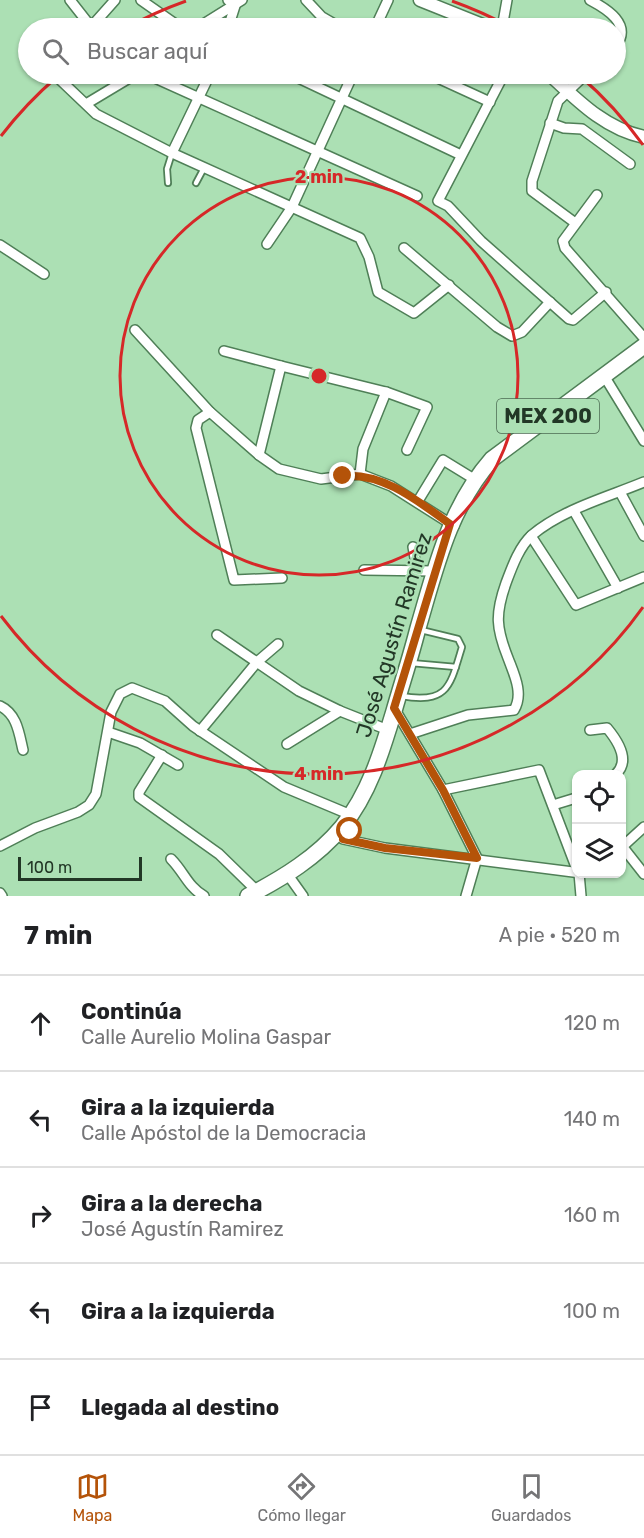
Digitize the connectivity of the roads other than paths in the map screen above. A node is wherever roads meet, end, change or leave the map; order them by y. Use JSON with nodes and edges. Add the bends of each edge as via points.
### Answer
{"nodes":[{"id":1,"x":70,"y":0,"type":"edge"},
{"id":2,"x":115,"y":0,"type":"edge"},
{"id":3,"x":141,"y":0,"type":"edge"},
{"id":4,"x":306,"y":0,"type":"edge"},
{"id":5,"x":388,"y":0,"type":"edge"},
{"id":6,"x":420,"y":0,"type":"edge"},
{"id":7,"x":507,"y":0,"type":"edge"},
{"id":8,"x":590,"y":0,"type":"edge"},
{"id":9,"x":235,"y":2,"type":"edge"},
{"id":10,"x":84,"y":18,"type":"edge"},
{"id":11,"x":100,"y":18,"type":"edge"},
{"id":12,"x":167,"y":18,"type":"edge"},
{"id":13,"x":215,"y":18,"type":"edge"},
{"id":14,"x":231,"y":18,"type":"edge"},
{"id":15,"x":325,"y":18,"type":"edge"},
{"id":16,"x":380,"y":18,"type":"edge"},
{"id":17,"x":465,"y":18,"type":"edge"},
{"id":18,"x":504,"y":18,"type":"edge"},
{"id":19,"x":616,"y":18,"type":"edge"},
{"id":20,"x":65,"y":84,"type":"edge"},
{"id":21,"x":119,"y":84,"type":"edge"},
{"id":22,"x":168,"y":84,"type":"edge"},
{"id":23,"x":206,"y":84,"type":"edge"},
{"id":24,"x":312,"y":84,"type":"edge"},
{"id":25,"x":348,"y":84,"type":"edge"},
{"id":26,"x":451,"y":84,"type":"edge"},
{"id":27,"x":499,"y":84,"type":"edge"},
{"id":28,"x":560,"y":84,"type":"edge"},
{"id":29,"x":574,"y":84,"type":"edge"},
{"id":30,"x":567,"y":90,"type":"junction"},
{"id":31,"x":342,"y":98,"type":"junction"},
{"id":32,"x":200,"y":99,"type":"junction"},
{"id":33,"x":490,"y":102,"type":"junction"},
{"id":34,"x":86,"y":104,"type":"junction"},
{"id":35,"x":550,"y":123,"type":"junction"},
{"id":36,"x":644,"y":137,"type":"edge"},
{"id":37,"x":172,"y":153,"type":"junction"},
{"id":38,"x":316,"y":153,"type":"junction"},
{"id":39,"x":461,"y":155,"type":"junction"},
{"id":40,"x":630,"y":164,"type":"dead end"},
{"id":41,"x":205,"y":166,"type":"junction"},
{"id":42,"x":168,"y":183,"type":"dead end"},
{"id":43,"x":196,"y":183,"type":"dead end"},
{"id":44,"x":597,"y":195,"type":"dead end"},
{"id":45,"x":417,"y":196,"type":"dead end"},
{"id":46,"x":292,"y":207,"type":"junction"},
{"id":47,"x":574,"y":222,"type":"junction"},
{"id":48,"x":267,"y":244,"type":"dead end"},
{"id":49,"x":0,"y":246,"type":"edge"},
{"id":50,"x":404,"y":248,"type":"dead end"},
{"id":51,"x":44,"y":274,"type":"dead end"},
{"id":52,"x":448,"y":285,"type":"junction"},
{"id":53,"x":606,"y":292,"type":"junction"},
{"id":54,"x":550,"y":302,"type":"junction"},
{"id":55,"x":135,"y":330,"type":"dead end"},
{"id":56,"x":644,"y":338,"type":"edge"},
{"id":57,"x":644,"y":346,"type":"edge"},
{"id":58,"x":224,"y":351,"type":"dead end"},
{"id":59,"x":644,"y":354,"type":"edge"},
{"id":60,"x":281,"y":366,"type":"junction"},
{"id":61,"x":606,"y":378,"type":"junction"},
{"id":62,"x":386,"y":392,"type":"junction"},
{"id":63,"x":210,"y":412,"type":"junction"},
{"id":64,"x":644,"y":441,"type":"edge"},
{"id":65,"x":407,"y":450,"type":"dead end"},
{"id":66,"x":259,"y":455,"type":"junction"},
{"id":67,"x":360,"y":474,"type":"junction"},
{"id":68,"x":474,"y":479,"type":"junction"},
{"id":69,"x":644,"y":482,"type":"edge"},
{"id":70,"x":620,"y":492,"type":"junction"},
{"id":71,"x":418,"y":501,"type":"junction"},
{"id":72,"x":574,"y":511,"type":"junction"},
{"id":73,"x":453,"y":525,"type":"junction"},
{"id":74,"x":531,"y":536,"type":"junction"},
{"id":75,"x":644,"y":536,"type":"edge"},
{"id":76,"x":413,"y":547,"type":"dead end"},
{"id":77,"x":417,"y":569,"type":"junction"},
{"id":78,"x":364,"y":570,"type":"dead end"},
{"id":79,"x":434,"y":571,"type":"junction"},
{"id":80,"x":644,"y":577,"type":"edge"},
{"id":81,"x":282,"y":578,"type":"dead end"},
{"id":82,"x":618,"y":588,"type":"junction"},
{"id":83,"x":422,"y":630,"type":"junction"},
{"id":84,"x":217,"y":635,"type":"dead end"},
{"id":85,"x":278,"y":644,"type":"dead end"},
{"id":86,"x":256,"y":662,"type":"junction"},
{"id":87,"x":413,"y":662,"type":"junction"},
{"id":88,"x":456,"y":667,"type":"junction"},
{"id":89,"x":400,"y":705,"type":"junction"},
{"id":90,"x":0,"y":706,"type":"edge"},
{"id":91,"x":340,"y":711,"type":"junction"},
{"id":92,"x":388,"y":730,"type":"junction"},
{"id":93,"x":590,"y":730,"type":"dead end"},
{"id":94,"x":200,"y":731,"type":"junction"},
{"id":95,"x":108,"y":732,"type":"junction"},
{"id":96,"x":410,"y":734,"type":"junction"},
{"id":97,"x":287,"y":744,"type":"dead end"},
{"id":98,"x":23,"y":750,"type":"dead end"},
{"id":99,"x":162,"y":755,"type":"junction"},
{"id":100,"x":178,"y":765,"type":"dead end"},
{"id":101,"x":620,"y":770,"type":"edge"},
{"id":102,"x":443,"y":790,"type":"junction"},
{"id":103,"x":572,"y":799,"type":"edge"},
{"id":104,"x":553,"y":805,"type":"junction"},
{"id":105,"x":351,"y":815,"type":"junction"},
{"id":106,"x":644,"y":827,"type":"edge"},
{"id":107,"x":343,"y":839,"type":"junction"},
{"id":108,"x":626,"y":843,"type":"edge"},
{"id":109,"x":0,"y":846,"type":"edge"},
{"id":110,"x":626,"y":851,"type":"edge"},
{"id":111,"x":572,"y":854,"type":"edge"},
{"id":112,"x":477,"y":858,"type":"junction"},
{"id":113,"x":171,"y":860,"type":"dead end"},
{"id":114,"x":572,"y":871,"type":"edge"},
{"id":115,"x":644,"y":874,"type":"edge"},
{"id":116,"x":290,"y":878,"type":"junction"},
{"id":117,"x":580,"y":878,"type":"edge"},
{"id":118,"x":258,"y":895,"type":"edge"},
{"id":119,"x":204,"y":896,"type":"edge"},
{"id":120,"x":303,"y":896,"type":"edge"},
{"id":121,"x":466,"y":896,"type":"edge"},
{"id":122,"x":581,"y":896,"type":"edge"}],
"edges":[{"from":1,"to":10,"type":"street"},
{"from":2,"to":11,"type":"street"},
{"from":3,"to":12,"type":"street"},
{"from":4,"to":15,"type":"street"},
{"from":5,"to":16,"type":"street"},
{"from":6,"to":17,"type":"street"},
{"from":7,"to":18,"type":"street"},
{"from":8,"to":19,"type":"street"},
{"from":9,"to":13,"type":"street"},
{"from":9,"to":14,"type":"street"},
{"from":20,"to":34,"type":"street"},
{"from":21,"to":34,"type":"street"},
{"from":22,"to":32,"type":"street"},
{"from":23,"to":32,"type":"street"},
{"from":24,"to":31,"type":"street"},
{"from":25,"to":31,"type":"street"},
{"from":26,"to":33,"type":"street"},
{"from":27,"to":33,"type":"street"},
{"from":28,"to":30,"type":"street"},
{"from":29,"to":30,"type":"street"},
{"from":30,"to":35,"type":"street"},
{"from":30,"to":36,"type":"street","via":[[600,118]]},
{"from":31,"to":38,"type":"street"},
{"from":31,"to":39,"type":"street"},
{"from":32,"to":37,"type":"street"},
{"from":32,"to":38,"type":"street"},
{"from":33,"to":39,"type":"street"},
{"from":34,"to":37,"type":"street","via":[[96,114]]},
{"from":35,"to":40,"type":"street","via":[[582,129]]},
{"from":35,"to":47,"type":"street","via":[[532,190]]},
{"from":37,"to":41,"type":"street"},
{"from":37,"to":42,"type":"lane"},
{"from":38,"to":45,"type":"street"},
{"from":38,"to":46,"type":"street"},
{"from":39,"to":54,"type":"street","via":[[438,201]]},
{"from":41,"to":43,"type":"lane"},
{"from":41,"to":46,"type":"street"},
{"from":44,"to":47,"type":"street"},
{"from":46,"to":48,"type":"street"},
{"from":46,"to":52,"type":"street","via":[[360,238],[378,292],[414,314]]},
{"from":47,"to":53,"type":"street","via":[[563,241],[564,248]]},
{"from":49,"to":51,"type":"street"},
{"from":50,"to":52,"type":"street"},
{"from":52,"to":54,"type":"street","via":[[512,336],[522,332]]},
{"from":53,"to":54,"type":"street","via":[[573,320]]},
{"from":53,"to":56,"type":"street"},
{"from":55,"to":63,"type":"street"},
{"from":57,"to":61,"type":"main road","name":"José Agustín Ramirez","number":"MEX 200"},
{"from":58,"to":60,"type":"street"},
{"from":59,"to":61,"type":"main road","name":"José Agustín Ramirez","number":"MEX 200"},
{"from":60,"to":62,"type":"street"},
{"from":60,"to":66,"type":"street"},
{"from":61,"to":64,"type":"street"},
{"from":61,"to":68,"type":"main road","name":"José Agustín Ramirez","number":"MEX 200","via":[[492,459]]},
{"from":61,"to":73,"type":"main road","name":"José Agustín Ramirez","number":"MEX 200","via":[[497,465],[470,496]]},
{"from":62,"to":65,"type":"street","via":[[427,407]]},
{"from":62,"to":67,"type":"street","via":[[363,449]]},
{"from":63,"to":66,"type":"street"},
{"from":63,"to":81,"type":"street","via":[[198,420],[195,428],[234,580]]},
{"from":66,"to":67,"type":"street","via":[[279,469],[321,478]]},
{"from":67,"to":71,"type":"street"},
{"from":68,"to":71,"type":"street","via":[[443,459]]},
{"from":68,"to":73,"type":"main road","name":"José Agustín Ramirez","number":"MEX 200"},
{"from":69,"to":70,"type":"street"},
{"from":70,"to":72,"type":"street"},
{"from":70,"to":75,"type":"street"},
{"from":71,"to":73,"type":"street"},
{"from":72,"to":74,"type":"street"},
{"from":72,"to":82,"type":"street"},
{"from":73,"to":79,"type":"main road","name":"José Agustín Ramirez","number":"MEX 200"},
{"from":73,"to":83,"type":"main road","name":"José Agustín Ramirez","number":"MEX 200"},
{"from":74,"to":82,"type":"street","via":[[576,605]]},
{"from":74,"to":96,"type":"street","via":[[514,563],[500,601],[497,628],[517,680],[518,704],[508,712],[468,716]]},
{"from":76,"to":77,"type":"street"},
{"from":77,"to":78,"type":"street"},
{"from":77,"to":79,"type":"street"},
{"from":79,"to":83,"type":"main road","name":"José Agustín Ramirez","number":"MEX 200"},
{"from":80,"to":82,"type":"street"},
{"from":83,"to":87,"type":"main road","name":"José Agustín Ramirez","number":"MEX 200"},
{"from":83,"to":88,"type":"lane","via":[[461,642]]},
{"from":84,"to":86,"type":"street"},
{"from":85,"to":86,"type":"street"},
{"from":86,"to":91,"type":"street","via":[[299,691]]},
{"from":86,"to":94,"type":"street"},
{"from":87,"to":88,"type":"lane"},
{"from":87,"to":89,"type":"main road","name":"José Agustín Ramirez","number":"MEX 200"},
{"from":88,"to":89,"type":"lane","via":[[445,690]]},
{"from":89,"to":92,"type":"main road","name":"José Agustín Ramirez","number":"MEX 200"},
{"from":89,"to":96,"type":"street"},
{"from":89,"to":107,"type":"main road","name":"José Agustín Ramirez","number":"MEX 200","via":[[380,777]]},
{"from":90,"to":98,"type":"street","via":[[9,710],[16,723]]},
{"from":91,"to":92,"type":"street"},
{"from":91,"to":97,"type":"street"},
{"from":92,"to":105,"type":"main road","name":"José Agustín Ramirez","number":"MEX 200","via":[[374,771]]},
{"from":93,"to":101,"type":"street","via":[[607,728],[615,738],[623,756]]},
{"from":94,"to":95,"type":"street","via":[[165,700],[132,688],[120,694],[111,712]]},
{"from":94,"to":105,"type":"street","via":[[284,788]]},
{"from":95,"to":99,"type":"street","via":[[140,742]]},
{"from":95,"to":109,"type":"street","via":[[96,794],[89,805]]},
{"from":96,"to":102,"type":"street"},
{"from":99,"to":100,"type":"street"},
{"from":99,"to":118,"type":"street","via":[[139,797],[219,854]]},
{"from":102,"to":104,"type":"street","via":[[539,770]]},
{"from":102,"to":112,"type":"street"},
{"from":103,"to":104,"type":"street"},
{"from":104,"to":111,"type":"street"},
{"from":105,"to":116,"type":"main road","name":"José Agustín Ramirez","number":"MEX 200"},
{"from":106,"to":108,"type":"street"},
{"from":107,"to":112,"type":"street","via":[[395,850]]},
{"from":107,"to":116,"type":"main road","name":"José Agustín Ramirez","number":"MEX 200","via":[[317,863]]},
{"from":110,"to":115,"type":"street"},
{"from":112,"to":114,"type":"street"},
{"from":112,"to":121,"type":"street"},
{"from":113,"to":119,"type":"street","via":[[193,890]]},
{"from":116,"to":118,"type":"main road","name":"José Agustín Ramirez","number":"MEX 200"},
{"from":116,"to":120,"type":"street"},
{"from":117,"to":122,"type":"street"}]}
